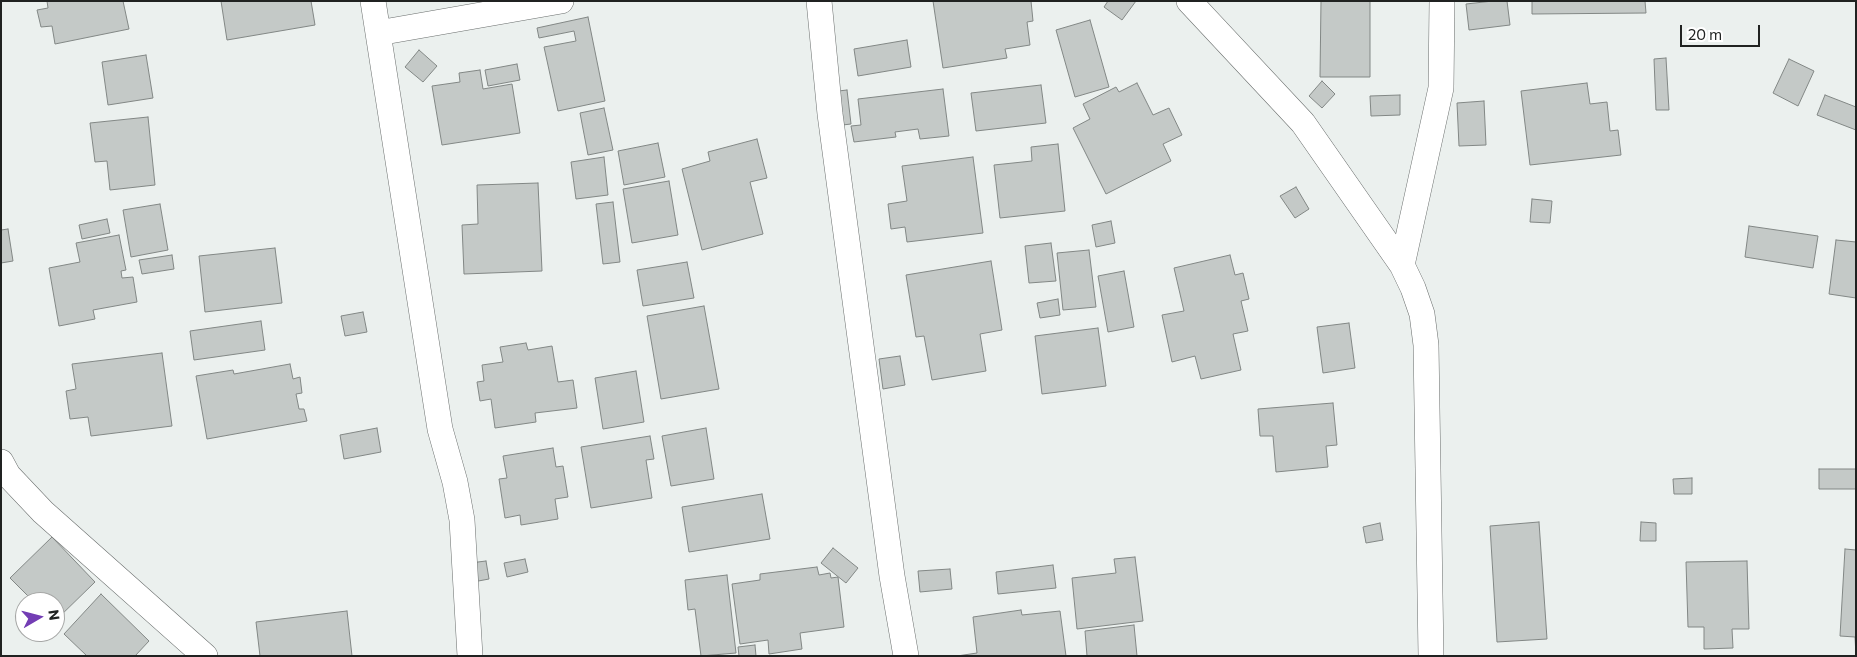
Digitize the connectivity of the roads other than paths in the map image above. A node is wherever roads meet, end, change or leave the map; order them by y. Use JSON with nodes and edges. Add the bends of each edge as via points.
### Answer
{"nodes":[{"id":1,"x":373,"y":1,"type":"edge"},
{"id":2,"x":561,"y":1,"type":"edge"},
{"id":3,"x":819,"y":1,"type":"edge"},
{"id":4,"x":1189,"y":1,"type":"edge"},
{"id":5,"x":1442,"y":1,"type":"edge"},
{"id":6,"x":378,"y":33,"type":"junction"},
{"id":7,"x":1402,"y":265,"type":"junction"},
{"id":8,"x":1,"y":462,"type":"edge"},
{"id":9,"x":205,"y":656,"type":"edge"},
{"id":10,"x":470,"y":656,"type":"edge"},
{"id":11,"x":906,"y":656,"type":"edge"},
{"id":12,"x":1431,"y":656,"type":"edge"}],
"edges":[{"from":1,"to":6,"type":"street"},
{"from":2,"to":6,"type":"street"},
{"from":3,"to":11,"type":"street","via":[[830,114],[892,576]]},
{"from":4,"to":7,"type":"street","via":[[1303,123]]},
{"from":5,"to":7,"type":"street","via":[[1441,88]]},
{"from":6,"to":10,"type":"street","via":[[440,429],[462,520]]},
{"from":7,"to":12,"type":"street","via":[[1422,314],[1426,344]]},
{"from":8,"to":9,"type":"street","via":[[43,512]]}]}
